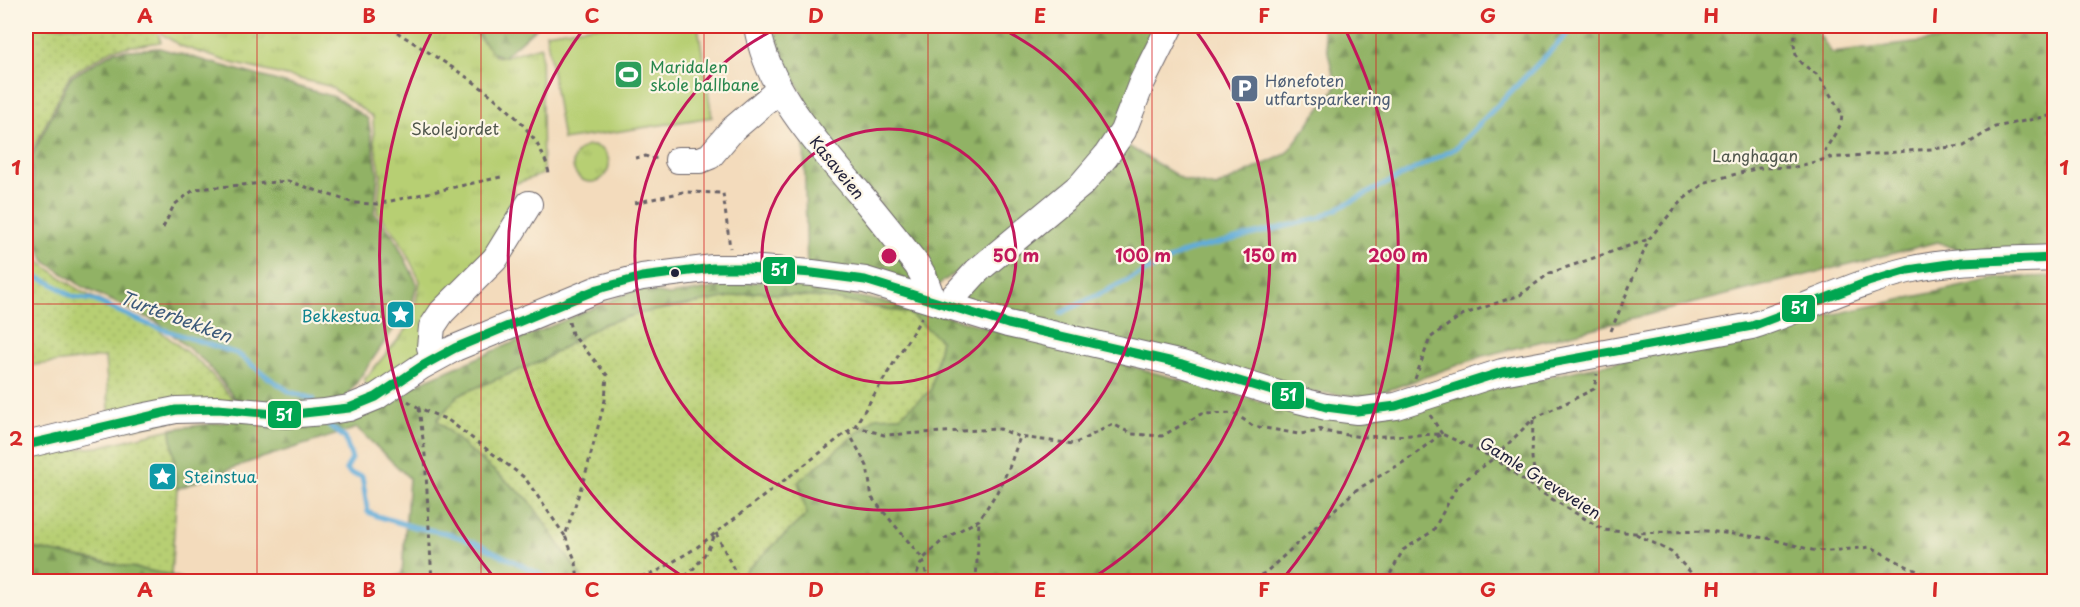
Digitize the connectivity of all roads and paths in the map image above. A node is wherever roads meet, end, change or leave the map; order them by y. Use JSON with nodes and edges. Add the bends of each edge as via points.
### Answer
{"nodes":[{"id":1,"x":380,"y":26,"type":"edge"},
{"id":2,"x":757,"y":26,"type":"edge"},
{"id":3,"x":1170,"y":26,"type":"edge"},
{"id":4,"x":1796,"y":26,"type":"edge"},
{"id":5,"x":779,"y":90,"type":"junction"},
{"id":6,"x":2055,"y":115,"type":"edge"},
{"id":7,"x":1830,"y":158,"type":"junction"},
{"id":8,"x":678,"y":160,"type":"dead end"},
{"id":9,"x":549,"y":173,"type":"dead end"},
{"id":10,"x":501,"y":177,"type":"dead end"},
{"id":11,"x":635,"y":203,"type":"dead end"},
{"id":12,"x":530,"y":204,"type":"dead end"},
{"id":13,"x":163,"y":228,"type":"dead end"},
{"id":14,"x":1649,"y":239,"type":"junction"},
{"id":15,"x":2055,"y":258,"type":"edge"},
{"id":16,"x":732,"y":268,"type":"junction"},
{"id":17,"x":565,"y":302,"type":"junction"},
{"id":18,"x":939,"y":303,"type":"junction"},
{"id":19,"x":1601,"y":354,"type":"junction"},
{"id":20,"x":434,"y":359,"type":"junction"},
{"id":21,"x":393,"y":386,"type":"junction"},
{"id":22,"x":1419,"y":399,"type":"junction"},
{"id":23,"x":418,"y":408,"type":"junction"},
{"id":24,"x":1533,"y":419,"type":"junction"},
{"id":25,"x":855,"y":426,"type":"junction"},
{"id":26,"x":848,"y":431,"type":"junction"},
{"id":27,"x":1322,"y":431,"type":"dead end"},
{"id":28,"x":1020,"y":437,"type":"junction"},
{"id":29,"x":26,"y":445,"type":"edge"},
{"id":30,"x":1494,"y":458,"type":"junction"},
{"id":31,"x":1537,"y":490,"type":"junction"},
{"id":32,"x":979,"y":520,"type":"junction"},
{"id":33,"x":716,"y":533,"type":"junction"},
{"id":34,"x":1634,"y":533,"type":"junction"},
{"id":35,"x":565,"y":536,"type":"junction"},
{"id":36,"x":923,"y":559,"type":"junction"},
{"id":37,"x":432,"y":582,"type":"edge"},
{"id":38,"x":578,"y":582,"type":"edge"},
{"id":39,"x":624,"y":582,"type":"edge"},
{"id":40,"x":678,"y":582,"type":"edge"},
{"id":41,"x":740,"y":582,"type":"edge"},
{"id":42,"x":913,"y":582,"type":"edge"},
{"id":43,"x":928,"y":582,"type":"edge"},
{"id":44,"x":976,"y":582,"type":"edge"},
{"id":45,"x":1244,"y":582,"type":"edge"},
{"id":46,"x":1386,"y":582,"type":"edge"},
{"id":47,"x":1700,"y":582,"type":"edge"},
{"id":48,"x":1944,"y":582,"type":"edge"}],
"edges":[{"from":1,"to":9,"type":"path","via":[[397,32],[495,98],[533,136]]},
{"from":2,"to":5,"type":"street","name":"Kasaveien","via":[[759,42]]},
{"from":3,"to":18,"type":"street","via":[[1123,131],[1106,156],[1082,184]]},
{"from":4,"to":7,"type":"path","via":[[1796,55],[1819,76],[1842,114],[1841,124],[1826,150]]},
{"from":5,"to":8,"type":"street","via":[[732,130],[710,156]]},
{"from":5,"to":18,"type":"street","name":"Kasaveien","via":[[917,265]]},
{"from":6,"to":7,"type":"path","via":[[1995,127],[1964,146]]},
{"from":7,"to":14,"type":"path","via":[[1795,167],[1759,168],[1706,182],[1681,201]]},
{"from":10,"to":13,"type":"path","via":[[377,204],[354,203],[288,181],[195,189],[174,205]]},
{"from":11,"to":16,"type":"path","via":[[683,192],[723,193]]},
{"from":12,"to":20,"type":"street","via":[[495,260],[449,304],[432,327],[430,347]]},
{"from":14,"to":19,"type":"path"},
{"from":14,"to":22,"type":"path","via":[[1550,273],[1520,295],[1462,315],[1430,338],[1415,377]]},
{"from":15,"to":19,"type":"street","via":[[1910,269],[1752,326]]},
{"from":16,"to":17,"type":"street","via":[[642,277]]},
{"from":16,"to":18,"type":"street","via":[[865,280]]},
{"from":17,"to":20,"type":"street"},
{"from":17,"to":35,"type":"path","via":[[572,334],[607,375],[605,400],[587,469]]},
{"from":18,"to":22,"type":"street","via":[[1008,324],[1182,364],[1326,407],[1357,411]]},
{"from":18,"to":25,"type":"path"},
{"from":19,"to":22,"type":"street","via":[[1502,372]]},
{"from":19,"to":24,"type":"path","via":[[1594,389]]},
{"from":20,"to":21,"type":"street"},
{"from":21,"to":23,"type":"path"},
{"from":21,"to":29,"type":"street","via":[[367,402],[338,410],[286,415],[218,408],[176,410]]},
{"from":23,"to":35,"type":"path","via":[[448,420],[525,478]]},
{"from":23,"to":37,"type":"path","via":[[425,454]]},
{"from":24,"to":30,"type":"path"},
{"from":24,"to":31,"type":"path","via":[[1532,458]]},
{"from":25,"to":26,"type":"path"},
{"from":25,"to":28,"type":"path","via":[[884,435],[1000,429]]},
{"from":26,"to":33,"type":"path"},
{"from":26,"to":36,"type":"path","via":[[867,466],[872,498]]},
{"from":27,"to":28,"type":"path","via":[[1299,434],[1253,426],[1234,413],[1201,414],[1162,436],[1132,434],[1113,424],[1074,444]]},
{"from":28,"to":32,"type":"path","via":[[1001,484]]},
{"from":30,"to":31,"type":"path","name":"Gamle Greveveien"},
{"from":30,"to":45,"type":"path","name":"Gamle Greveveien","via":[[1442,434],[1356,490],[1265,573]]},
{"from":30,"to":46,"type":"path","via":[[1457,486],[1432,531],[1403,550]]},
{"from":31,"to":34,"type":"path","name":"Gamle Greveveien","via":[[1604,530]]},
{"from":32,"to":36,"type":"path","via":[[944,539]]},
{"from":32,"to":44,"type":"path"},
{"from":33,"to":39,"type":"path","via":[[656,572]]},
{"from":33,"to":40,"type":"path","via":[[693,572]]},
{"from":33,"to":41,"type":"path"},
{"from":34,"to":47,"type":"path","via":[[1671,552]]},
{"from":34,"to":48,"type":"path","name":"Gamle Greveveien","via":[[1707,531],[1767,538],[1812,550],[1871,547]]},
{"from":35,"to":38,"type":"path","via":[[576,561]]},
{"from":36,"to":42,"type":"path"},
{"from":36,"to":43,"type":"path"}]}
